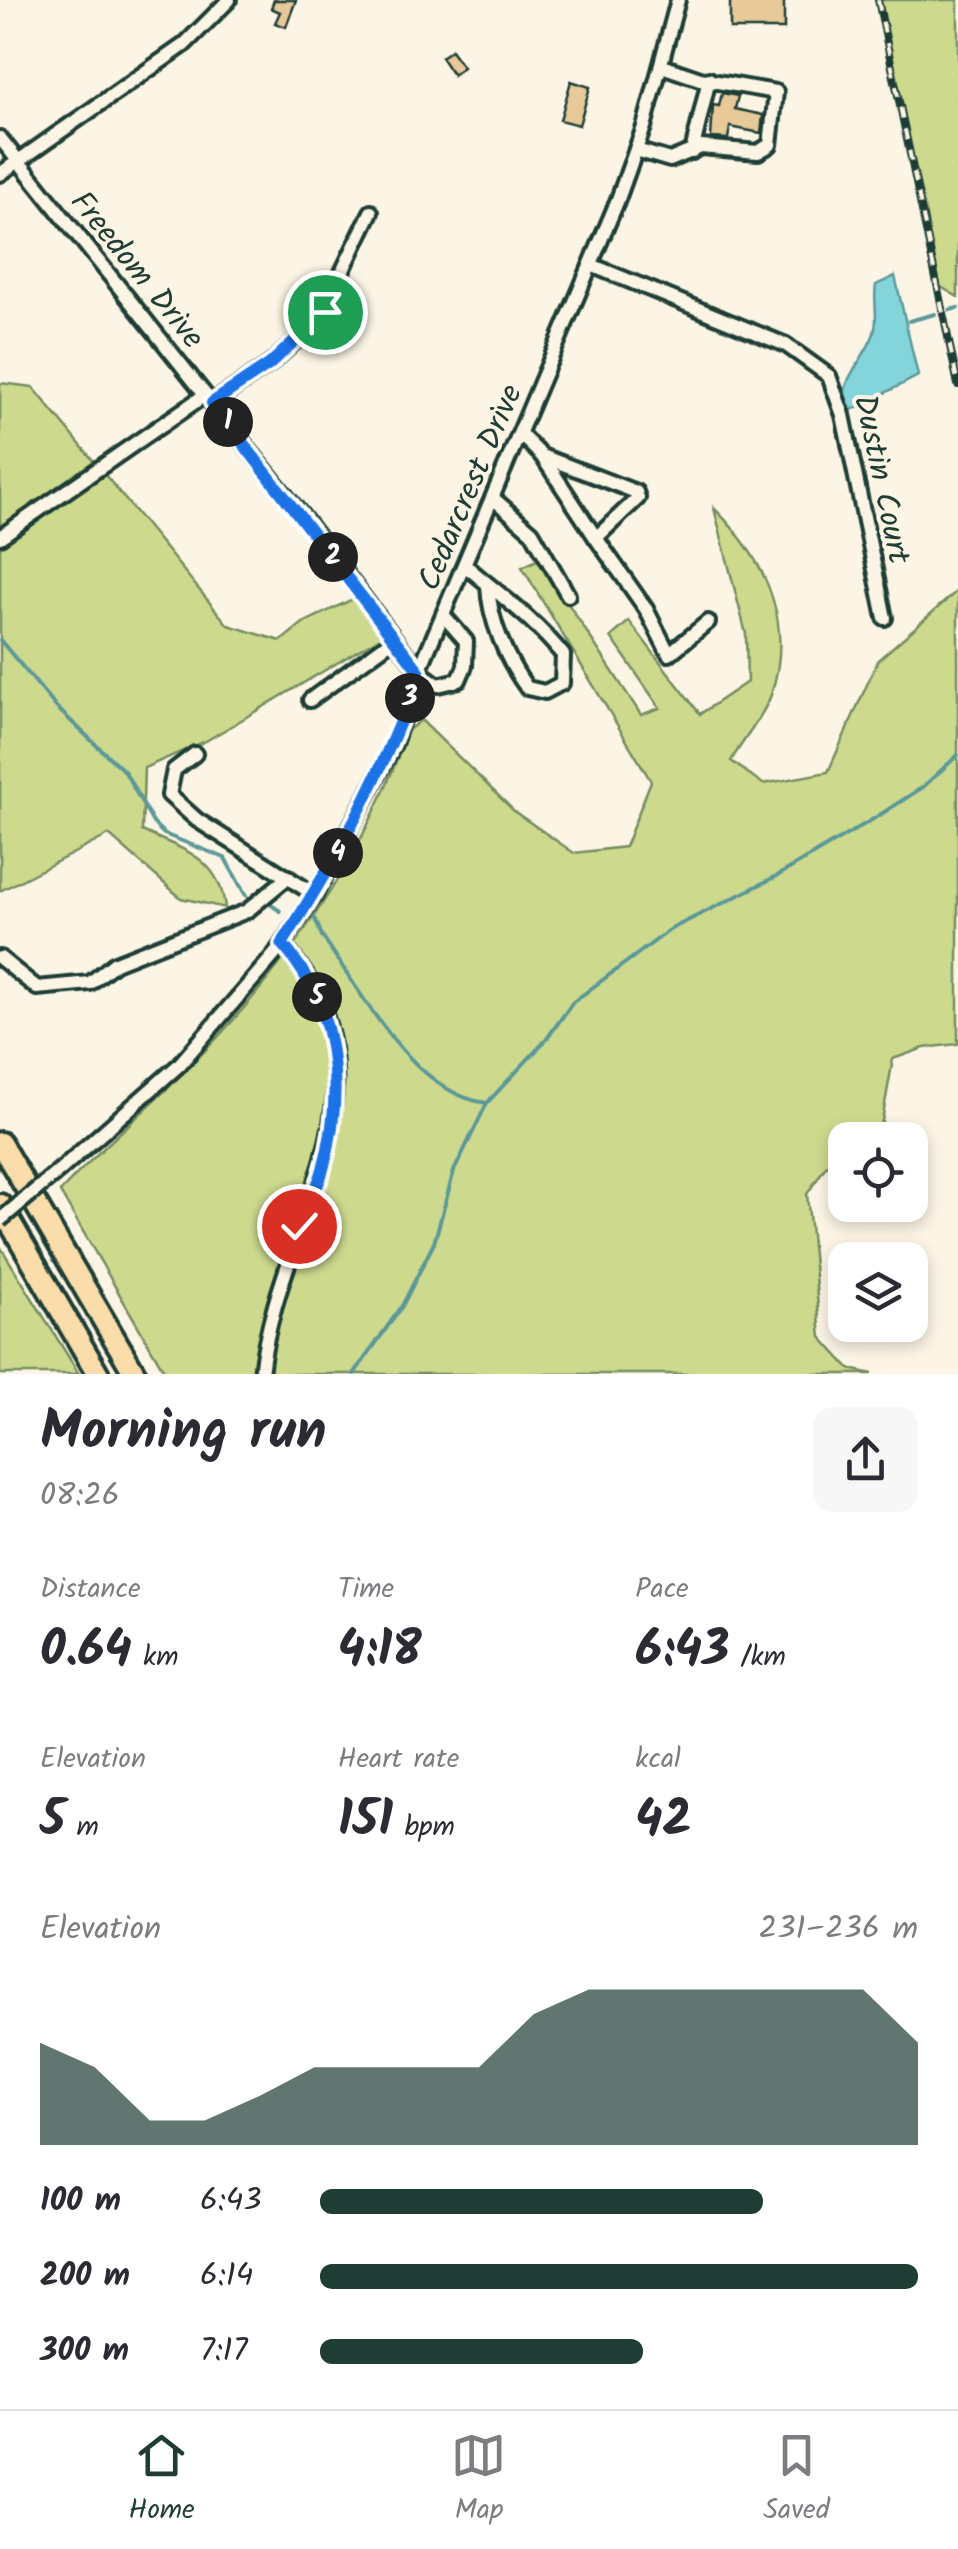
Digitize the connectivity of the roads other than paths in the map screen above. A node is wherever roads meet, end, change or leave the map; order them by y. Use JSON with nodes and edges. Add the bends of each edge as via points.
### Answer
{"nodes":[{"id":1,"x":230,"y":0,"type":"edge"},
{"id":2,"x":678,"y":0,"type":"edge"},
{"id":3,"x":662,"y":66,"type":"junction"},
{"id":4,"x":710,"y":79,"type":"junction"},
{"id":5,"x":0,"y":138,"type":"edge"},
{"id":6,"x":636,"y":150,"type":"junction"},
{"id":7,"x":692,"y":152,"type":"junction"},
{"id":8,"x":18,"y":162,"type":"junction"},
{"id":9,"x":0,"y":174,"type":"edge"},
{"id":10,"x":371,"y":212,"type":"dead end"},
{"id":11,"x":590,"y":266,"type":"junction"},
{"id":12,"x":209,"y":399,"type":"junction"},
{"id":13,"x":521,"y":435,"type":"junction"},
{"id":14,"x":542,"y":456,"type":"junction"},
{"id":15,"x":494,"y":500,"type":"junction"},
{"id":16,"x":0,"y":536,"type":"edge"},
{"id":17,"x":596,"y":538,"type":"junction"},
{"id":18,"x":466,"y":566,"type":"junction"},
{"id":19,"x":488,"y":585,"type":"junction"},
{"id":20,"x":568,"y":596,"type":"dead end"},
{"id":21,"x":445,"y":616,"type":"junction"},
{"id":22,"x":886,"y":618,"type":"dead end"},
{"id":23,"x":708,"y":622,"type":"dead end"},
{"id":24,"x":394,"y":639,"type":"junction"},
{"id":25,"x":419,"y":671,"type":"junction"},
{"id":26,"x":310,"y":700,"type":"dead end"},
{"id":27,"x":195,"y":754,"type":"dead end"},
{"id":28,"x":288,"y":877,"type":"junction"},
{"id":29,"x":314,"y":895,"type":"junction"},
{"id":30,"x":282,"y":944,"type":"junction"},
{"id":31,"x":0,"y":958,"type":"edge"},
{"id":32,"x":0,"y":1143,"type":"edge"},
{"id":33,"x":0,"y":1206,"type":"edge"},
{"id":34,"x":0,"y":1220,"type":"edge"},
{"id":35,"x":98,"y":1374,"type":"edge"},
{"id":36,"x":135,"y":1374,"type":"edge"},
{"id":37,"x":261,"y":1374,"type":"edge"}],
"edges":[{"from":1,"to":8,"type":"street","via":[[184,45]]},
{"from":2,"to":3,"type":"street","name":"Cedarcrest Drive"},
{"from":3,"to":4,"type":"street"},
{"from":3,"to":6,"type":"street","name":"Cedarcrest Drive"},
{"from":4,"to":7,"type":"street"},
{"from":4,"to":7,"type":"street","via":[[776,92],[770,145],[758,152]]},
{"from":5,"to":8,"type":"street","name":"Freedom Drive"},
{"from":6,"to":7,"type":"street","via":[[670,160]]},
{"from":6,"to":11,"type":"street","name":"Cedarcrest Drive"},
{"from":8,"to":9,"type":"street"},
{"from":8,"to":12,"type":"street","name":"Freedom Drive"},
{"from":10,"to":12,"type":"street","via":[[319,320],[270,364]]},
{"from":11,"to":13,"type":"street","name":"Cedarcrest Drive"},
{"from":11,"to":22,"type":"street","name":"Dustin Court","via":[[786,345],[829,376],[841,405]]},
{"from":12,"to":16,"type":"street"},
{"from":12,"to":24,"type":"street","name":"Freedom Drive"},
{"from":13,"to":14,"type":"street"},
{"from":13,"to":15,"type":"street","name":"Cedarcrest Drive"},
{"from":14,"to":17,"type":"street"},
{"from":14,"to":17,"type":"street","via":[[636,492],[638,498]]},
{"from":15,"to":18,"type":"street","name":"Cedarcrest Drive"},
{"from":15,"to":20,"type":"street","via":[[532,532]]},
{"from":17,"to":23,"type":"street","via":[[670,654]]},
{"from":18,"to":19,"type":"street"},
{"from":18,"to":21,"type":"street","name":"Cedarcrest Drive"},
{"from":19,"to":19,"type":"street","via":[[563,654],[562,684],[544,692],[527,688],[488,606]]},
{"from":21,"to":25,"type":"street","name":"Cedarcrest Drive"},
{"from":21,"to":25,"type":"street","via":[[466,641],[460,680],[438,685]]},
{"from":24,"to":25,"type":"street","name":"Freedom Drive"},
{"from":24,"to":26,"type":"street"},
{"from":25,"to":29,"type":"street","name":"Cedarcrest Drive","via":[[394,744]]},
{"from":27,"to":28,"type":"street","via":[[174,770],[169,795]]},
{"from":28,"to":29,"type":"street"},
{"from":28,"to":31,"type":"street","via":[[247,912],[115,963],[90,984],[37,988]]},
{"from":29,"to":30,"type":"street","name":"Cedarcrest Drive"},
{"from":30,"to":34,"type":"street","name":"Cedarcrest Drive","bridge":true,"via":[[179,1064]]},
{"from":30,"to":37,"type":"street","via":[[319,1001],[333,1052],[336,1105],[324,1167],[279,1286]]},
{"from":32,"to":36,"type":"highway"},
{"from":33,"to":35,"type":"highway"}]}
